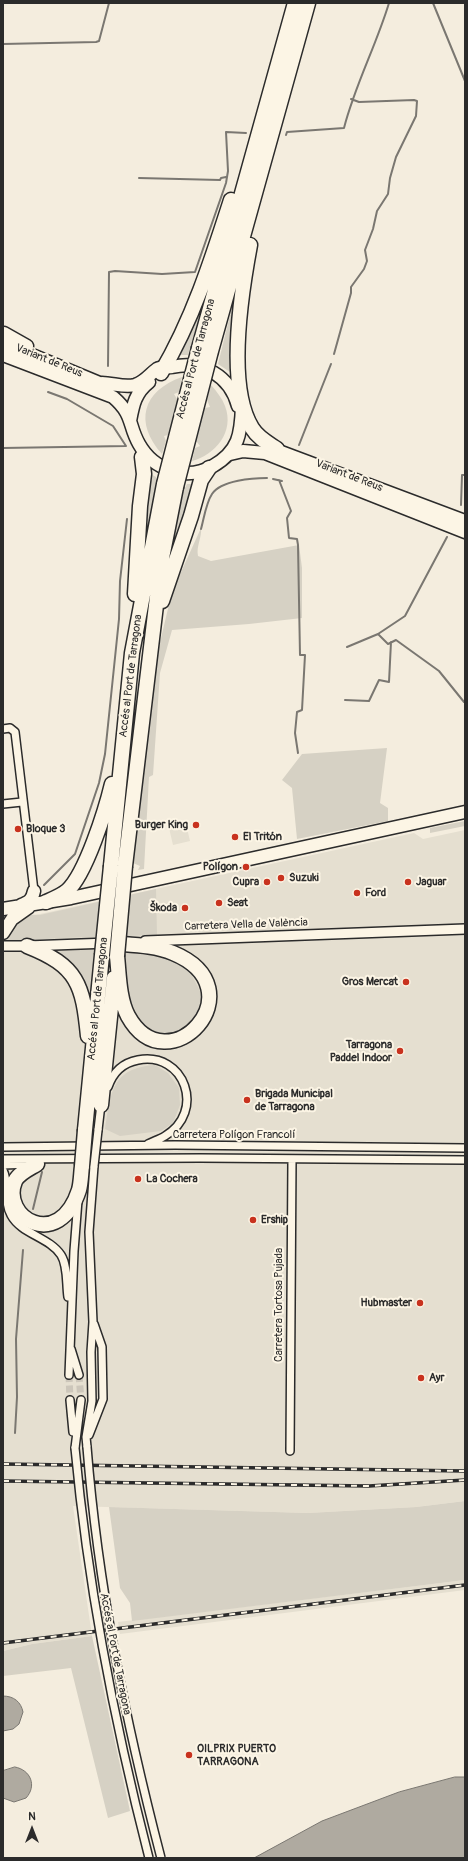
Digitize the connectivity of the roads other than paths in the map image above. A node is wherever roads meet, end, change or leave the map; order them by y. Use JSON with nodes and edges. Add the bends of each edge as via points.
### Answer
{"nodes":[{"id":1,"x":295,"y":3,"type":"edge"},
{"id":2,"x":308,"y":3,"type":"edge"},
{"id":3,"x":272,"y":110,"type":"junction"},
{"id":4,"x":3,"y":336,"type":"edge"},
{"id":5,"x":8,"y":359,"type":"edge"},
{"id":6,"x":163,"y":369,"type":"junction"},
{"id":7,"x":99,"y":387,"type":"junction"},
{"id":8,"x":141,"y":388,"type":"junction"},
{"id":9,"x":242,"y":413,"type":"junction"},
{"id":10,"x":130,"y":422,"type":"junction"},
{"id":11,"x":277,"y":449,"type":"joint"},
{"id":12,"x":230,"y":454,"type":"junction"},
{"id":13,"x":142,"y":457,"type":"junction"},
{"id":14,"x":285,"y":462,"type":"junction"},
{"id":15,"x":209,"y":471,"type":"junction"},
{"id":16,"x":170,"y":486,"type":"junction"},
{"id":17,"x":465,"y":521,"type":"edge"},
{"id":18,"x":465,"y":532,"type":"edge"},
{"id":19,"x":136,"y":628,"type":"junction"},
{"id":20,"x":152,"y":630,"type":"junction"},
{"id":21,"x":126,"y":713,"type":"junction"},
{"id":22,"x":3,"y":729,"type":"edge"},
{"id":23,"x":22,"y":802,"type":"junction"},
{"id":24,"x":3,"y":804,"type":"edge"},
{"id":25,"x":465,"y":812,"type":"edge"},
{"id":26,"x":118,"y":866,"type":"junction"},
{"id":27,"x":34,"y":891,"type":"joint"},
{"id":28,"x":41,"y":903,"type":"junction"},
{"id":29,"x":18,"y":907,"type":"junction"},
{"id":30,"x":3,"y":909,"type":"edge"},
{"id":31,"x":3,"y":924,"type":"edge"},
{"id":32,"x":465,"y":929,"type":"edge"},
{"id":33,"x":3,"y":932,"type":"edge"},
{"id":34,"x":110,"y":943,"type":"junction"},
{"id":35,"x":3,"y":946,"type":"edge"},
{"id":36,"x":27,"y":946,"type":"junction"},
{"id":37,"x":117,"y":956,"type":"junction"},
{"id":38,"x":92,"y":1064,"type":"junction"},
{"id":39,"x":101,"y":1105,"type":"junction"},
{"id":40,"x":92,"y":1130,"type":"junction"},
{"id":41,"x":144,"y":1145,"type":"junction"},
{"id":42,"x":3,"y":1146,"type":"edge"},
{"id":43,"x":465,"y":1148,"type":"edge"},
{"id":44,"x":3,"y":1159,"type":"edge"},
{"id":45,"x":64,"y":1159,"type":"junction"},
{"id":46,"x":292,"y":1159,"type":"junction"},
{"id":47,"x":465,"y":1160,"type":"edge"},
{"id":48,"x":37,"y":1164,"type":"junction"},
{"id":49,"x":3,"y":1165,"type":"edge"},
{"id":50,"x":88,"y":1166,"type":"junction"},
{"id":51,"x":3,"y":1170,"type":"edge"},
{"id":52,"x":79,"y":1190,"type":"junction"},
{"id":53,"x":71,"y":1313,"type":"junction"},
{"id":54,"x":93,"y":1322,"type":"junction"},
{"id":55,"x":69,"y":1343,"type":"junction"},
{"id":56,"x":69,"y":1375,"type":"tunnel mouth"},
{"id":57,"x":79,"y":1375,"type":"tunnel mouth"},
{"id":58,"x":70,"y":1400,"type":"tunnel mouth"},
{"id":59,"x":81,"y":1400,"type":"tunnel mouth"},
{"id":60,"x":75,"y":1448,"type":"junction"},
{"id":61,"x":87,"y":1448,"type":"junction"},
{"id":62,"x":290,"y":1451,"type":"dead end"},
{"id":63,"x":149,"y":1858,"type":"edge"},
{"id":64,"x":161,"y":1858,"type":"edge"}],
"edges":[{"from":1,"to":3,"type":"highway","name":"Accés al Port de Tarragona"},
{"from":2,"to":3,"type":"highway","name":"Accés al Port de Tarragona"},
{"from":3,"to":6,"type":"highway","via":[[256,120],[213,256],[196,301]]},
{"from":3,"to":9,"type":"highway","via":[[281,124],[256,218],[243,292],[238,361]]},
{"from":3,"to":16,"type":"highway","name":"Accés al Port de Tarragona","bridge":true},
{"from":4,"to":7,"type":"main road","name":"Variant de Reus","via":[[38,358]]},
{"from":5,"to":7,"type":"main road","name":"Variant de Reus"},
{"from":6,"to":7,"type":"main road","via":[[135,385]]},
{"from":6,"to":8,"type":"main road"},
{"from":6,"to":9,"type":"main road","via":[[186,364],[217,375],[231,388]]},
{"from":7,"to":8,"type":"main road","name":"Variant de Reus","via":[[119,390]]},
{"from":7,"to":10,"type":"main road","via":[[121,404]]},
{"from":8,"to":10,"type":"main road","via":[[134,400]]},
{"from":9,"to":11,"type":"highway","via":[[252,429]]},
{"from":9,"to":12,"type":"main road","via":[[239,436]]},
{"from":10,"to":13,"type":"main road","via":[[131,438]]},
{"from":10,"to":15,"type":"main road","via":[[142,449],[157,464],[174,472]]},
{"from":11,"to":17,"type":"main road","name":"Variant de Reus"},
{"from":12,"to":14,"type":"main road","via":[[255,451]]},
{"from":12,"to":15,"type":"main road"},
{"from":13,"to":15,"type":"main road","via":[[156,470],[172,476],[184,478]]},
{"from":13,"to":19,"type":"highway","via":[[144,474],[134,609]]},
{"from":14,"to":15,"type":"main road","via":[[246,454]]},
{"from":14,"to":18,"type":"main road","name":"Variant de Reus"},
{"from":15,"to":20,"type":"highway","via":[[201,480],[192,516]]},
{"from":16,"to":19,"type":"highway","name":"Accés al Port de Tarragona"},
{"from":16,"to":20,"type":"highway","name":"Accés al Port de Tarragona"},
{"from":19,"to":21,"type":"highway","name":"Accés al Port de Tarragona"},
{"from":20,"to":26,"type":"highway","name":"Accés al Port de Tarragona"},
{"from":21,"to":26,"type":"highway","name":"Accés al Port de Tarragona"},
{"from":21,"to":28,"type":"highway","via":[[109,796],[95,839],[75,882],[60,896]]},
{"from":22,"to":23,"type":"street","via":[[10,728],[15,732]]},
{"from":23,"to":24,"type":"street"},
{"from":23,"to":27,"type":"street"},
{"from":25,"to":28,"type":"main road"},
{"from":26,"to":37,"type":"highway","name":"Accés al Port de Tarragona","bridge":true},
{"from":26,"to":38,"type":"highway","name":"Accés al Port de Tarragona","bridge":true,"via":[[102,955]]},
{"from":27,"to":29,"type":"main road","via":[[29,902]]},
{"from":28,"to":29,"type":"main road"},
{"from":28,"to":33,"type":"main road","via":[[24,910]]},
{"from":29,"to":30,"type":"main road"},
{"from":31,"to":33,"type":"main road"},
{"from":32,"to":34,"type":"street","name":"Carretera Vella de València"},
{"from":34,"to":36,"type":"street","name":"Carretera Vella de València"},
{"from":34,"to":37,"type":"highway","via":[[162,949],[190,962],[203,977],[209,995],[209,1005],[201,1024],[193,1032],[172,1041],[149,1037],[140,1031],[124,1006]]},
{"from":35,"to":36,"type":"street","name":"Carretera Vella de València"},
{"from":36,"to":38,"type":"highway","via":[[68,968],[80,988],[86,1008]]},
{"from":37,"to":39,"type":"highway","name":"Accés al Port de Tarragona"},
{"from":38,"to":40,"type":"highway","name":"Accés al Port de Tarragona"},
{"from":39,"to":40,"type":"street","name":"Accés al Port de Tarragona"},
{"from":39,"to":41,"type":"street","via":[[111,1078],[119,1068],[130,1062],[154,1060],[166,1063],[176,1071],[185,1086],[188,1105],[185,1114],[166,1136]]},
{"from":40,"to":50,"type":"highway","name":"Accés al Port de Tarragona","bridge":true},
{"from":41,"to":42,"type":"street","name":"Carretera Polígon Francolí"},
{"from":41,"to":43,"type":"street","name":"Carretera Polígon Francolí"},
{"from":44,"to":45,"type":"street"},
{"from":45,"to":46,"type":"street"},
{"from":45,"to":48,"type":"street"},
{"from":46,"to":47,"type":"street"},
{"from":46,"to":62,"type":"street","name":"Carretera Tortosa Pujada"},
{"from":48,"to":49,"type":"street"},
{"from":48,"to":52,"type":"highway","via":[[19,1176],[15,1182],[13,1195],[18,1212],[30,1222],[47,1225],[59,1220],[67,1212]]},
{"from":50,"to":52,"type":"highway","name":"Accés al Port de Tarragona"},
{"from":50,"to":54,"type":"street","name":"Accés al Port de Tarragona"},
{"from":51,"to":53,"type":"street","via":[[6,1176],[6,1200],[11,1215],[19,1224],[61,1255],[65,1266]]},
{"from":52,"to":53,"type":"street","name":"Accés al Port de Tarragona"},
{"from":53,"to":55,"type":"street","name":"Accés al Port de Tarragona"},
{"from":54,"to":61,"type":"street","name":"Accés al Port de Tarragona","via":[[92,1402],[86,1437]]},
{"from":54,"to":61,"type":"street","name":"Accés al Port de Tarragona","via":[[102,1347],[103,1399]]},
{"from":55,"to":56,"type":"street","name":"Accés al Port de Tarragona"},
{"from":55,"to":57,"type":"street","name":"Accés al Port de Tarragona"},
{"from":58,"to":60,"type":"street","name":"Accés al Port de Tarragona"},
{"from":59,"to":60,"type":"street","name":"Accés al Port de Tarragona"},
{"from":60,"to":63,"type":"street","name":"Accés al Port de Tarragona","bridge":true,"via":[[85,1548],[96,1618],[115,1716]]},
{"from":61,"to":64,"type":"street","name":"Accés al Port de Tarragona","bridge":true,"via":[[93,1522],[111,1636],[139,1771]]}]}
